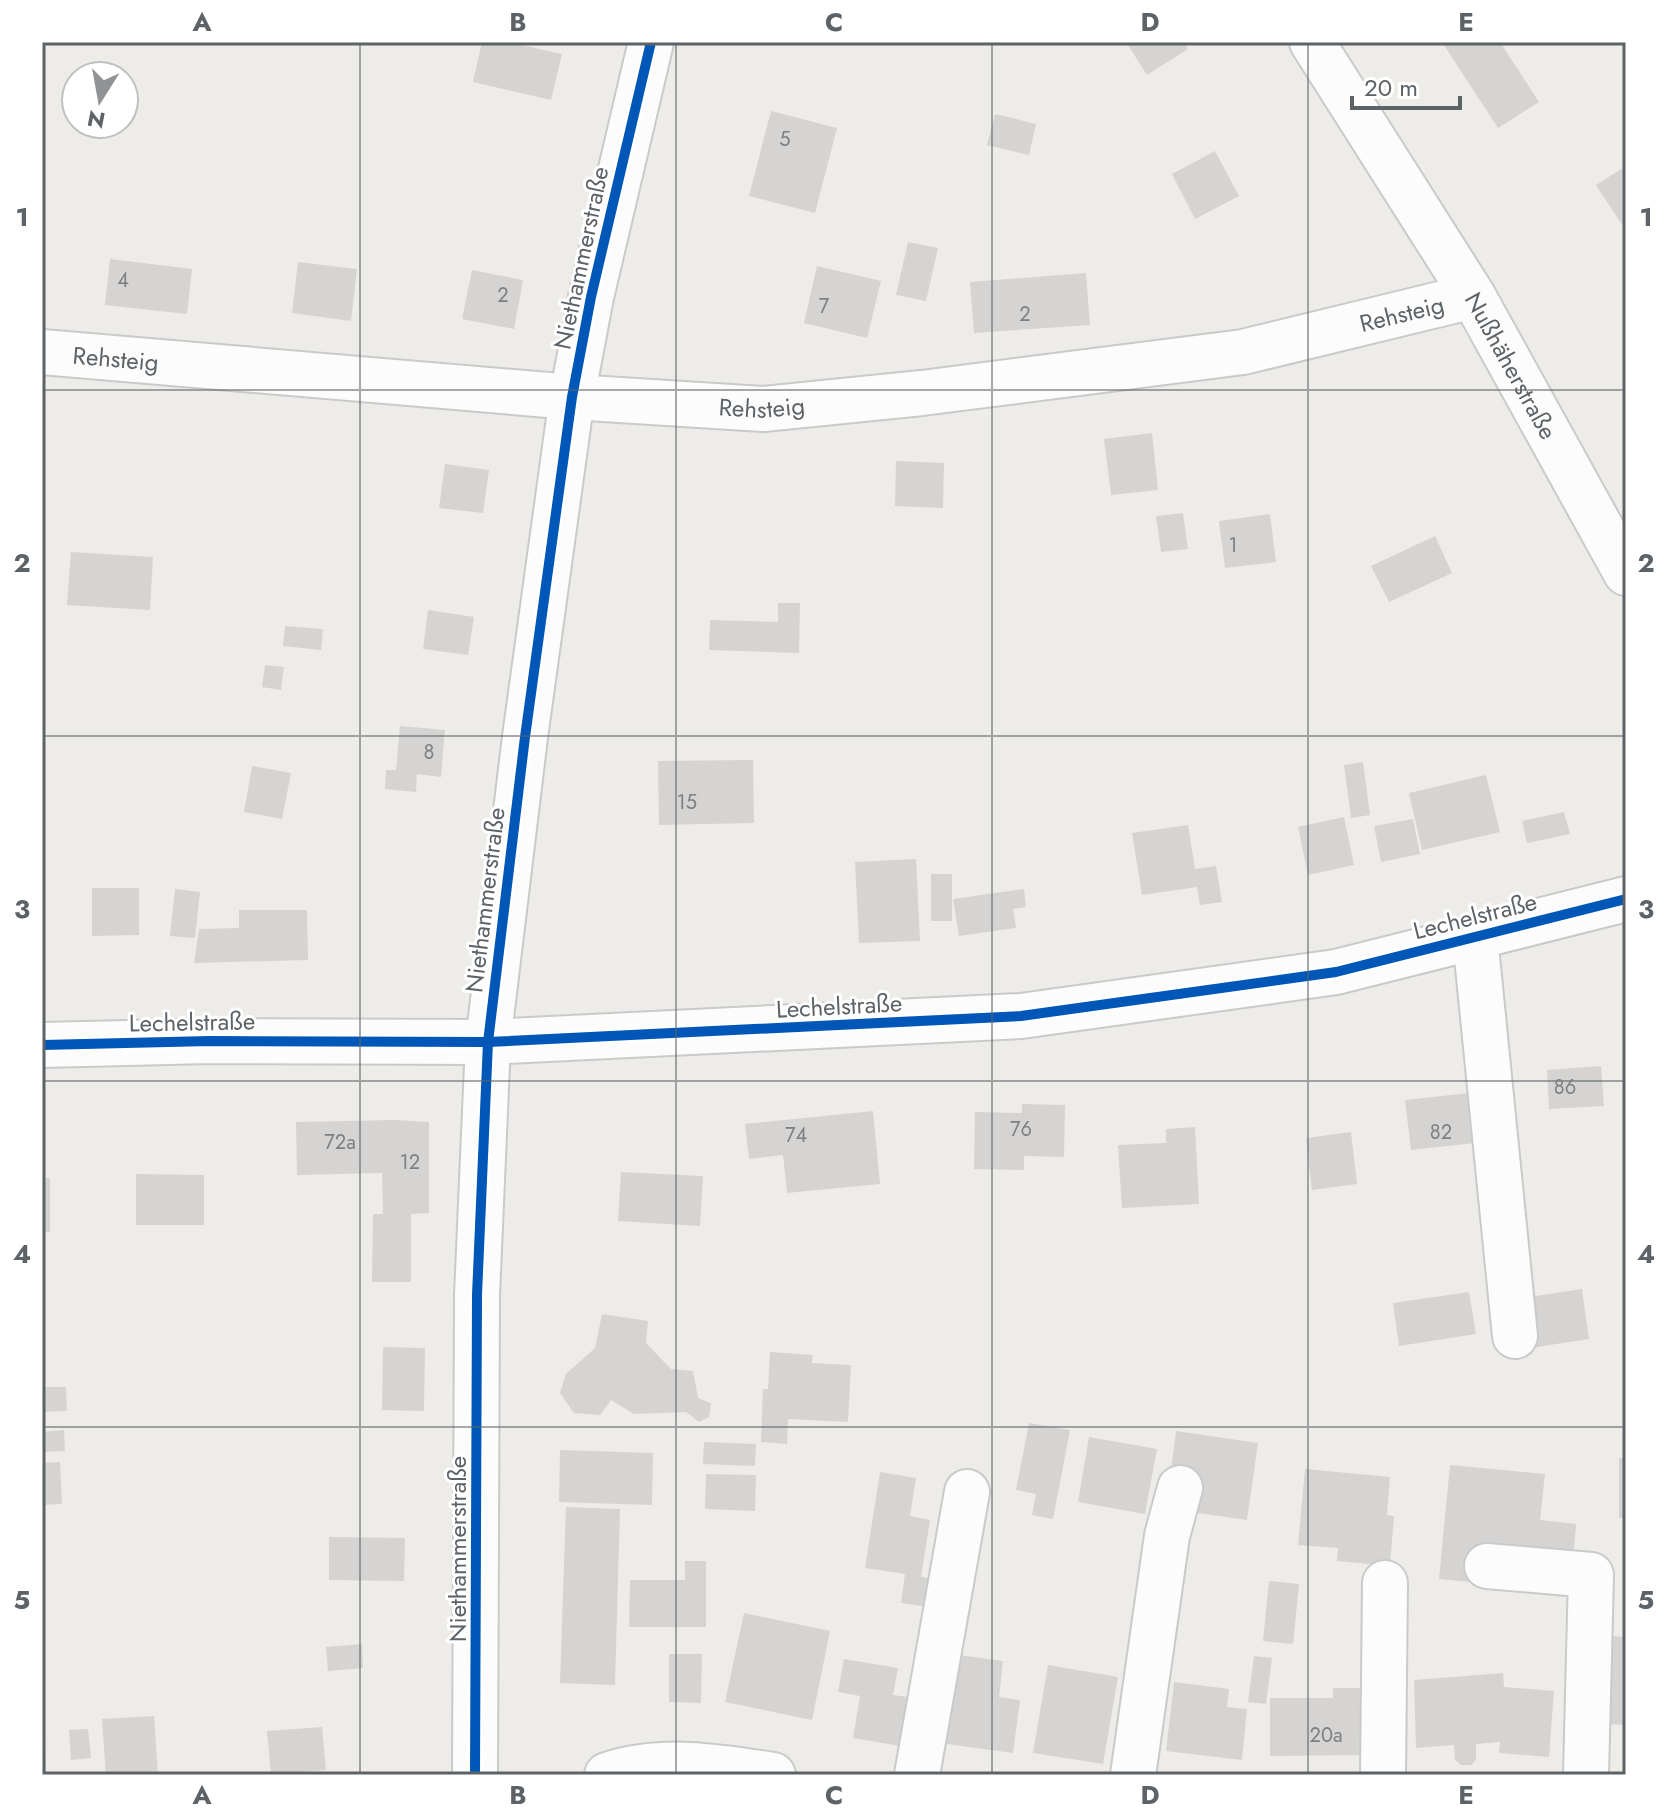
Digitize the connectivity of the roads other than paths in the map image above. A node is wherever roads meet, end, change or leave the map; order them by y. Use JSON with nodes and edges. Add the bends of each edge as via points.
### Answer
{"nodes":[{"id":1,"x":651,"y":42,"type":"edge"},
{"id":2,"x":1312,"y":42,"type":"edge"},
{"id":3,"x":1473,"y":296,"type":"junction"},
{"id":4,"x":42,"y":352,"type":"edge"},
{"id":5,"x":572,"y":397,"type":"junction"},
{"id":6,"x":1626,"y":573,"type":"edge"},
{"id":7,"x":1626,"y":899,"type":"edge"},
{"id":8,"x":1475,"y":937,"type":"junction"},
{"id":9,"x":488,"y":1042,"type":"junction"},
{"id":10,"x":42,"y":1045,"type":"edge"},
{"id":11,"x":1515,"y":1336,"type":"dead end"},
{"id":12,"x":1180,"y":1488,"type":"dead end"},
{"id":13,"x":967,"y":1492,"type":"dead end"},
{"id":14,"x":1487,"y":1566,"type":"dead end"},
{"id":15,"x":1385,"y":1583,"type":"dead end"},
{"id":16,"x":475,"y":1775,"type":"edge"},
{"id":17,"x":607,"y":1775,"type":"edge"},
{"id":18,"x":773,"y":1775,"type":"edge"},
{"id":19,"x":917,"y":1775,"type":"edge"},
{"id":20,"x":1133,"y":1775,"type":"edge"},
{"id":21,"x":1383,"y":1775,"type":"edge"},
{"id":22,"x":1586,"y":1775,"type":"edge"}],
"edges":[{"from":1,"to":5,"type":"street","name":"Niethammerstraße"},
{"from":2,"to":3,"type":"street","name":"Nußhäherstraße"},
{"from":3,"to":5,"type":"street","name":"Rehsteig","via":[[1243,352],[922,393],[763,409]]},
{"from":3,"to":6,"type":"street","name":"Nußhäherstraße"},
{"from":4,"to":5,"type":"street","name":"Rehsteig"},
{"from":5,"to":9,"type":"street","name":"Niethammerstraße"},
{"from":7,"to":8,"type":"street","name":"Lechelstraße"},
{"from":8,"to":9,"type":"street","name":"Lechelstraße","via":[[1336,972],[1021,1016]]},
{"from":8,"to":11,"type":"street"},
{"from":9,"to":10,"type":"street","name":"Lechelstraße"},
{"from":9,"to":16,"type":"street","name":"Niethammerstraße","via":[[477,1295]]},
{"from":12,"to":20,"type":"street","via":[[1167,1536]]},
{"from":13,"to":19,"type":"street"},
{"from":14,"to":22,"type":"street","via":[[1591,1575]]},
{"from":15,"to":21,"type":"street"},
{"from":17,"to":18,"type":"street","via":[[631,1767],[708,1765]]}]}
